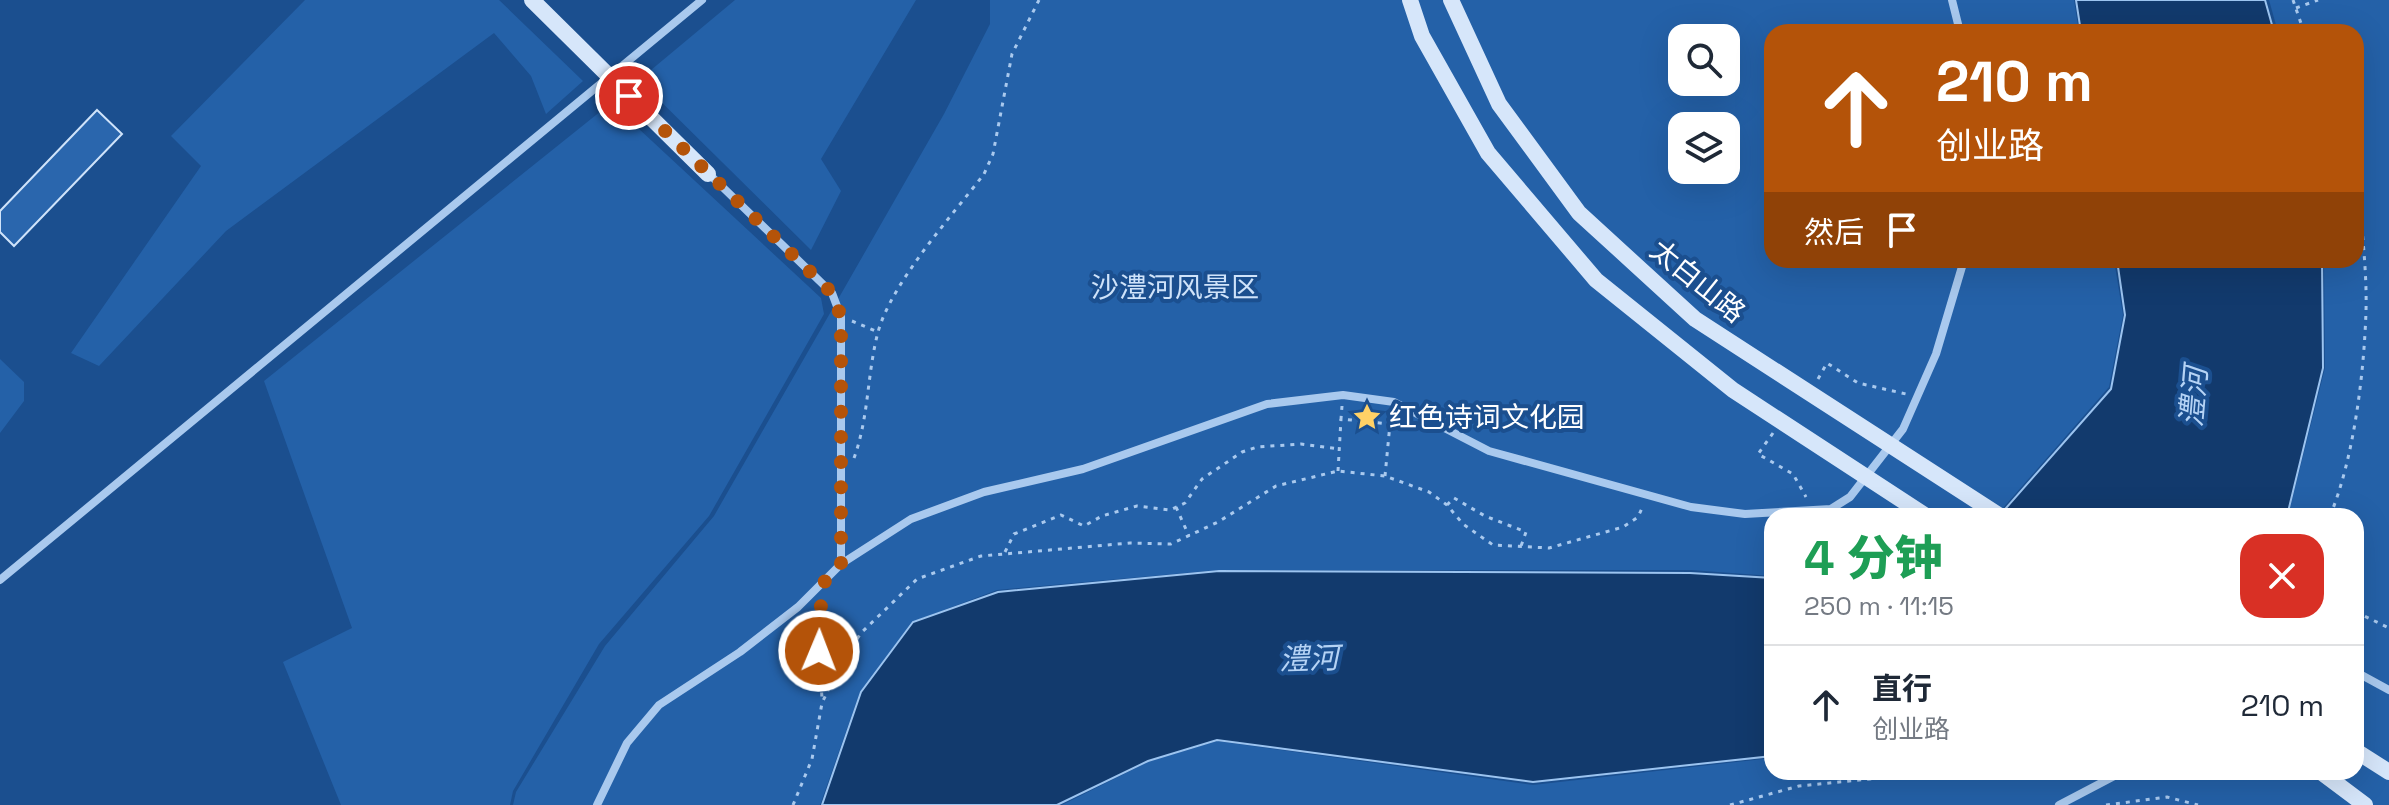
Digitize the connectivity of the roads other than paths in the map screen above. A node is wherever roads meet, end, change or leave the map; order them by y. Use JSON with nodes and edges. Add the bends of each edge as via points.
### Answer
{"nodes":[{"id":1,"x":532,"y":0,"type":"edge"},
{"id":2,"x":702,"y":0,"type":"edge"},
{"id":3,"x":1410,"y":0,"type":"edge"},
{"id":4,"x":1451,"y":0,"type":"edge"},
{"id":5,"x":1952,"y":0,"type":"edge"},
{"id":6,"x":1958,"y":24,"type":"edge"},
{"id":7,"x":609,"y":76,"type":"junction"},
{"id":8,"x":708,"y":174,"type":"joint"},
{"id":9,"x":1962,"y":268,"type":"edge"},
{"id":10,"x":1833,"y":508,"type":"edge"},
{"id":11,"x":1914,"y":508,"type":"edge"},
{"id":12,"x":1988,"y":508,"type":"edge"},
{"id":13,"x":1764,"y":513,"type":"edge"},
{"id":14,"x":841,"y":564,"type":"junction"},
{"id":15,"x":0,"y":580,"type":"edge"},
{"id":16,"x":2364,"y":676,"type":"edge"},
{"id":17,"x":2389,"y":690,"type":"edge"},
{"id":18,"x":2364,"y":756,"type":"edge"},
{"id":19,"x":2389,"y":772,"type":"edge"},
{"id":20,"x":2107,"y":780,"type":"edge"},
{"id":21,"x":2332,"y":780,"type":"edge"},
{"id":22,"x":597,"y":805,"type":"edge"},
{"id":23,"x":2059,"y":805,"type":"edge"},
{"id":24,"x":2365,"y":805,"type":"edge"}],
"edges":[{"from":1,"to":7,"type":"main road"},
{"from":2,"to":7,"type":"street"},
{"from":3,"to":11,"type":"main road","bridge":true,"via":[[1422,36],[1488,153],[1596,280],[1733,390]]},
{"from":4,"to":12,"type":"main road","name":"太白山路","bridge":true,"via":[[1499,104],[1579,213],[1695,319]]},
{"from":5,"to":6,"type":"street"},
{"from":7,"to":8,"type":"main road"},
{"from":7,"to":15,"type":"street"},
{"from":8,"to":14,"type":"street","via":[[832,293],[841,317]]},
{"from":9,"to":10,"type":"street","via":[[1936,354],[1903,429],[1850,497]]},
{"from":13,"to":14,"type":"street","via":[[1691,507],[1489,451],[1394,402],[1343,395],[1267,404],[1083,469],[984,492],[911,519]]},
{"from":14,"to":22,"type":"street","via":[[798,607],[740,652],[659,705],[627,743]]},
{"from":16,"to":17,"type":"street"},
{"from":18,"to":19,"type":"main road"},
{"from":20,"to":23,"type":"street"},
{"from":21,"to":24,"type":"main road"}]}
